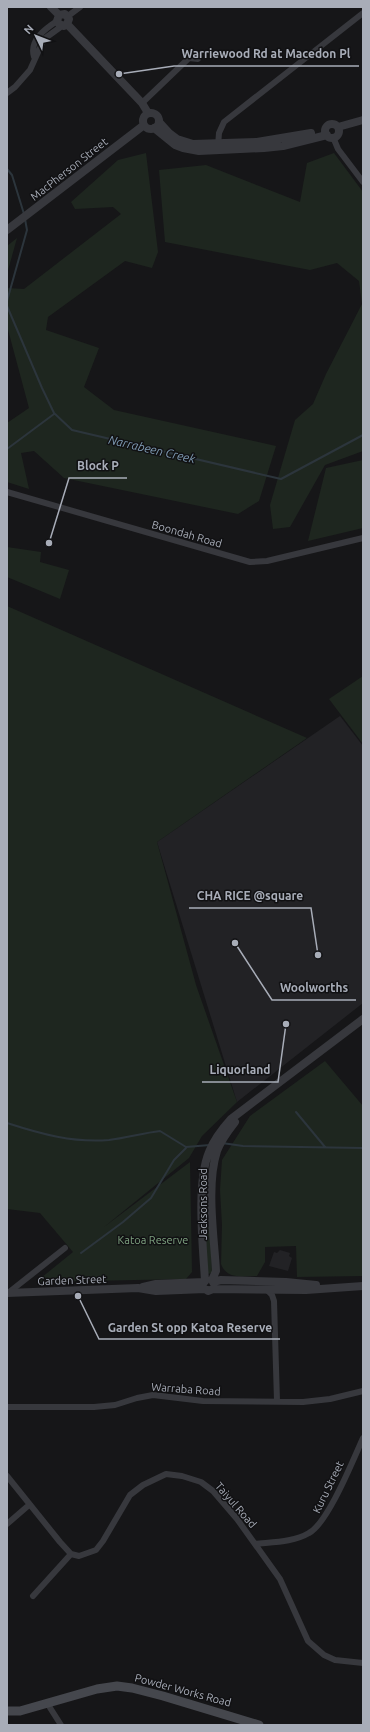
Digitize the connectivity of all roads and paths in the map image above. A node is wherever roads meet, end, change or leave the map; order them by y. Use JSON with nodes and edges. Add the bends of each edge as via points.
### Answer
{"nodes":[{"id":1,"x":51,"y":7,"type":"edge"},
{"id":2,"x":80,"y":7,"type":"edge"},
{"id":3,"x":363,"y":13,"type":"edge"},
{"id":4,"x":63,"y":20,"type":"junction"},
{"id":5,"x":198,"y":59,"type":"dead end"},
{"id":6,"x":7,"y":92,"type":"edge"},
{"id":7,"x":142,"y":103,"type":"junction"},
{"id":8,"x":148,"y":113,"type":"junction"},
{"id":9,"x":363,"y":120,"type":"edge"},
{"id":10,"x":144,"y":125,"type":"junction"},
{"id":11,"x":156,"y":125,"type":"junction"},
{"id":12,"x":338,"y":127,"type":"junction"},
{"id":13,"x":328,"y":134,"type":"junction"},
{"id":14,"x":218,"y":147,"type":"junction"},
{"id":15,"x":363,"y":182,"type":"edge"},
{"id":16,"x":7,"y":230,"type":"edge"},
{"id":17,"x":7,"y":492,"type":"edge"},
{"id":18,"x":363,"y":538,"type":"edge"},
{"id":19,"x":363,"y":1019,"type":"edge"},
{"id":20,"x":213,"y":1152,"type":"junction"},
{"id":21,"x":65,"y":1248,"type":"dead end"},
{"id":22,"x":210,"y":1283,"type":"junction"},
{"id":23,"x":363,"y":1286,"type":"edge"},
{"id":24,"x":337,"y":1287,"type":"junction"},
{"id":25,"x":266,"y":1289,"type":"junction"},
{"id":26,"x":284,"y":1289,"type":"junction"},
{"id":27,"x":8,"y":1293,"type":"edge"},
{"id":28,"x":274,"y":1301,"type":"junction"},
{"id":29,"x":363,"y":1391,"type":"edge"},
{"id":30,"x":277,"y":1401,"type":"junction"},
{"id":31,"x":7,"y":1407,"type":"edge"},
{"id":32,"x":363,"y":1438,"type":"edge"},
{"id":33,"x":7,"y":1476,"type":"edge"},
{"id":34,"x":29,"y":1505,"type":"junction"},
{"id":35,"x":7,"y":1524,"type":"edge"},
{"id":36,"x":256,"y":1544,"type":"junction"},
{"id":37,"x":71,"y":1554,"type":"junction"},
{"id":38,"x":33,"y":1596,"type":"dead end"},
{"id":39,"x":363,"y":1663,"type":"edge"},
{"id":40,"x":47,"y":1703,"type":"junction"},
{"id":41,"x":7,"y":1710,"type":"edge"},
{"id":42,"x":61,"y":1725,"type":"edge"},
{"id":43,"x":259,"y":1725,"type":"edge"}],
"edges":[{"from":1,"to":4,"type":"street"},
{"from":2,"to":4,"type":"street"},
{"from":3,"to":14,"type":"street","via":[[224,122],[219,133]]},
{"from":4,"to":6,"type":"street","via":[[42,32],[36,40],[33,64],[15,88]]},
{"from":4,"to":7,"type":"street"},
{"from":5,"to":7,"type":"street","via":[[189,58]]},
{"from":7,"to":8,"type":"street"},
{"from":8,"to":10,"type":"street","via":[[143,118]]},
{"from":8,"to":11,"type":"street","via":[[155,114],[158,118]]},
{"from":9,"to":12,"type":"street"},
{"from":10,"to":11,"type":"street","via":[[149,128]]},
{"from":10,"to":16,"type":"street","name":"MacPherson Street"},
{"from":11,"to":14,"type":"street","via":[[181,140]]},
{"from":12,"to":13,"type":"street","via":[[338,134]]},
{"from":12,"to":13,"type":"street","via":[[330,124]]},
{"from":13,"to":14,"type":"street"},
{"from":13,"to":15,"type":"street"},
{"from":17,"to":18,"type":"street","name":"Boondah Road","via":[[250,562],[267,561]]},
{"from":19,"to":20,"type":"street","name":"Jacksons Road","via":[[242,1111],[223,1133]]},
{"from":20,"to":22,"type":"street","name":"Jacksons Road","via":[[216,1271]]},
{"from":20,"to":22,"type":"street","name":"Jacksons Road","via":[[202,1179],[202,1241]]},
{"from":21,"to":27,"type":"street"},
{"from":22,"to":24,"type":"street","name":"Garden Street","via":[[286,1282]]},
{"from":22,"to":25,"type":"street","name":"Garden Street"},
{"from":22,"to":27,"type":"street","name":"Garden Street"},
{"from":23,"to":24,"type":"street","name":"Garden Street"},
{"from":24,"to":26,"type":"street","name":"Garden Street"},
{"from":25,"to":26,"type":"street","name":"Garden Street"},
{"from":25,"to":28,"type":"street"},
{"from":26,"to":28,"type":"street"},
{"from":28,"to":30,"type":"street"},
{"from":29,"to":30,"type":"street","name":"Warraba Road","via":[[330,1399]]},
{"from":30,"to":31,"type":"street","name":"Warraba Road","via":[[203,1401],[153,1394],[115,1405],[94,1407]]},
{"from":32,"to":36,"type":"street","name":"Kuru Street","via":[[317,1529],[293,1539]]},
{"from":33,"to":34,"type":"street"},
{"from":34,"to":35,"type":"street"},
{"from":34,"to":37,"type":"street"},
{"from":36,"to":37,"type":"street","name":"Taiyul Road","via":[[213,1491],[201,1482],[166,1474],[143,1485],[130,1495],[96,1550],[79,1556]]},
{"from":36,"to":39,"type":"street","name":"Taiyul Road","via":[[280,1579],[308,1641],[324,1655],[335,1660]]},
{"from":37,"to":38,"type":"street"},
{"from":40,"to":41,"type":"main road","name":"Powder Works Road","via":[[20,1711]]},
{"from":40,"to":42,"type":"street"},
{"from":40,"to":43,"type":"main road","name":"Powder Works Road","via":[[117,1686],[163,1696]]}]}
